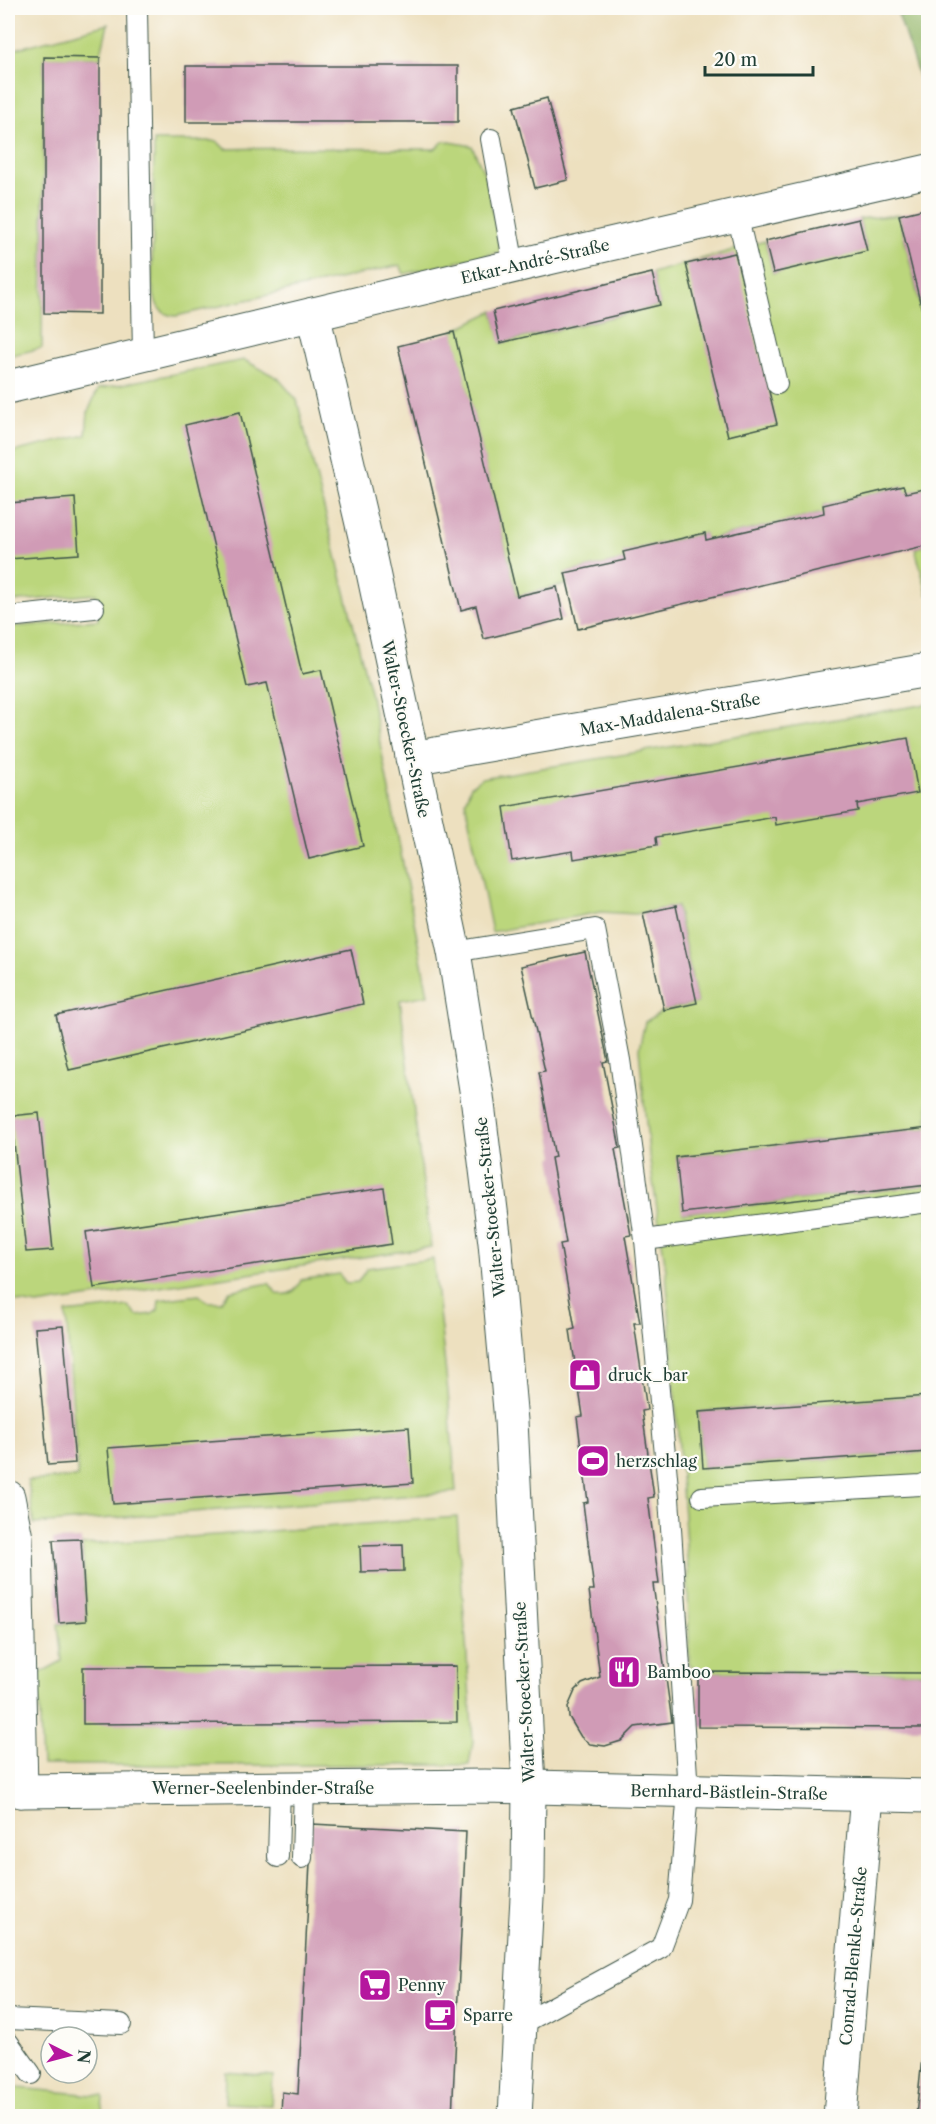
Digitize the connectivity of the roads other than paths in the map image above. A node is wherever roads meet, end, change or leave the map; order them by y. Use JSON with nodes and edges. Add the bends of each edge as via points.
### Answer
{"nodes":[{"id":1,"x":137,"y":8,"type":"edge"},
{"id":2,"x":491,"y":140,"type":"dead end"},
{"id":3,"x":928,"y":171,"type":"edge"},
{"id":4,"x":736,"y":214,"type":"junction"},
{"id":5,"x":514,"y":266,"type":"junction"},
{"id":6,"x":313,"y":314,"type":"junction"},
{"id":7,"x":143,"y":355,"type":"junction"},
{"id":8,"x":777,"y":384,"type":"dead end"},
{"id":9,"x":8,"y":387,"type":"edge"},
{"id":10,"x":94,"y":608,"type":"dead end"},
{"id":11,"x":8,"y":617,"type":"edge"},
{"id":12,"x":928,"y":670,"type":"edge"},
{"id":13,"x":412,"y":758,"type":"junction"},
{"id":14,"x":454,"y":952,"type":"junction"},
{"id":15,"x":928,"y":1202,"type":"edge"},
{"id":16,"x":645,"y":1240,"type":"junction"},
{"id":17,"x":928,"y":1482,"type":"edge"},
{"id":18,"x":8,"y":1497,"type":"edge"},
{"id":19,"x":702,"y":1497,"type":"dead end"},
{"id":20,"x":292,"y":1787,"type":"junction"},
{"id":21,"x":529,"y":1787,"type":"junction"},
{"id":22,"x":688,"y":1791,"type":"junction"},
{"id":23,"x":867,"y":1795,"type":"junction"},
{"id":24,"x":928,"y":1796,"type":"edge"},
{"id":25,"x":14,"y":1800,"type":"edge"},
{"id":26,"x":278,"y":1857,"type":"dead end"},
{"id":27,"x":302,"y":1858,"type":"dead end"},
{"id":28,"x":8,"y":2019,"type":"edge"},
{"id":29,"x":121,"y":2024,"type":"dead end"},
{"id":30,"x":520,"y":2025,"type":"junction"},
{"id":31,"x":8,"y":2042,"type":"edge"},
{"id":32,"x":32,"y":2074,"type":"dead end"},
{"id":33,"x":515,"y":2116,"type":"edge"},
{"id":34,"x":840,"y":2116,"type":"edge"}],
"edges":[{"from":1,"to":7,"type":"lane"},
{"from":2,"to":5,"type":"lane"},
{"from":3,"to":4,"type":"street","name":"Etkar-André-Straße"},
{"from":4,"to":5,"type":"street","name":"Etkar-André-Straße"},
{"from":4,"to":8,"type":"lane"},
{"from":5,"to":6,"type":"street","name":"Etkar-André-Straße"},
{"from":6,"to":7,"type":"street","name":"Etkar-André-Straße"},
{"from":6,"to":13,"type":"street","name":"Walter-Stoecker-Straße"},
{"from":7,"to":9,"type":"street","name":"Etkar-André-Straße"},
{"from":10,"to":11,"type":"lane"},
{"from":12,"to":13,"type":"street","name":"Max-Maddalena-Straße"},
{"from":13,"to":14,"type":"street","name":"Walter-Stoecker-Straße"},
{"from":14,"to":16,"type":"lane","via":[[595,929],[620,1060]]},
{"from":14,"to":21,"type":"street","name":"Walter-Stoecker-Straße","via":[[495,1243],[511,1421]]},
{"from":15,"to":16,"type":"lane"},
{"from":16,"to":22,"type":"lane","via":[[663,1405]]},
{"from":17,"to":19,"type":"lane"},
{"from":18,"to":25,"type":"street","via":[[16,1538]]},
{"from":20,"to":21,"type":"street","name":"Werner-Seelenbinder-Straße"},
{"from":20,"to":25,"type":"street","name":"Werner-Seelenbinder-Straße"},
{"from":20,"to":26,"type":"lane"},
{"from":20,"to":27,"type":"lane"},
{"from":21,"to":22,"type":"street","name":"Bernhard-Bästlein-Straße"},
{"from":21,"to":30,"type":"street","name":"Walter-Stoecker-Straße"},
{"from":22,"to":23,"type":"street","name":"Bernhard-Bästlein-Straße"},
{"from":22,"to":30,"type":"lane","via":[[679,1900],[661,1948]]},
{"from":23,"to":24,"type":"street","name":"Bernhard-Bästlein-Straße"},
{"from":23,"to":34,"type":"street","name":"Conrad-Blenkle-Straße"},
{"from":28,"to":29,"type":"lane"},
{"from":30,"to":33,"type":"street","name":"Walter-Stoecker-Straße"},
{"from":31,"to":32,"type":"lane"}]}
